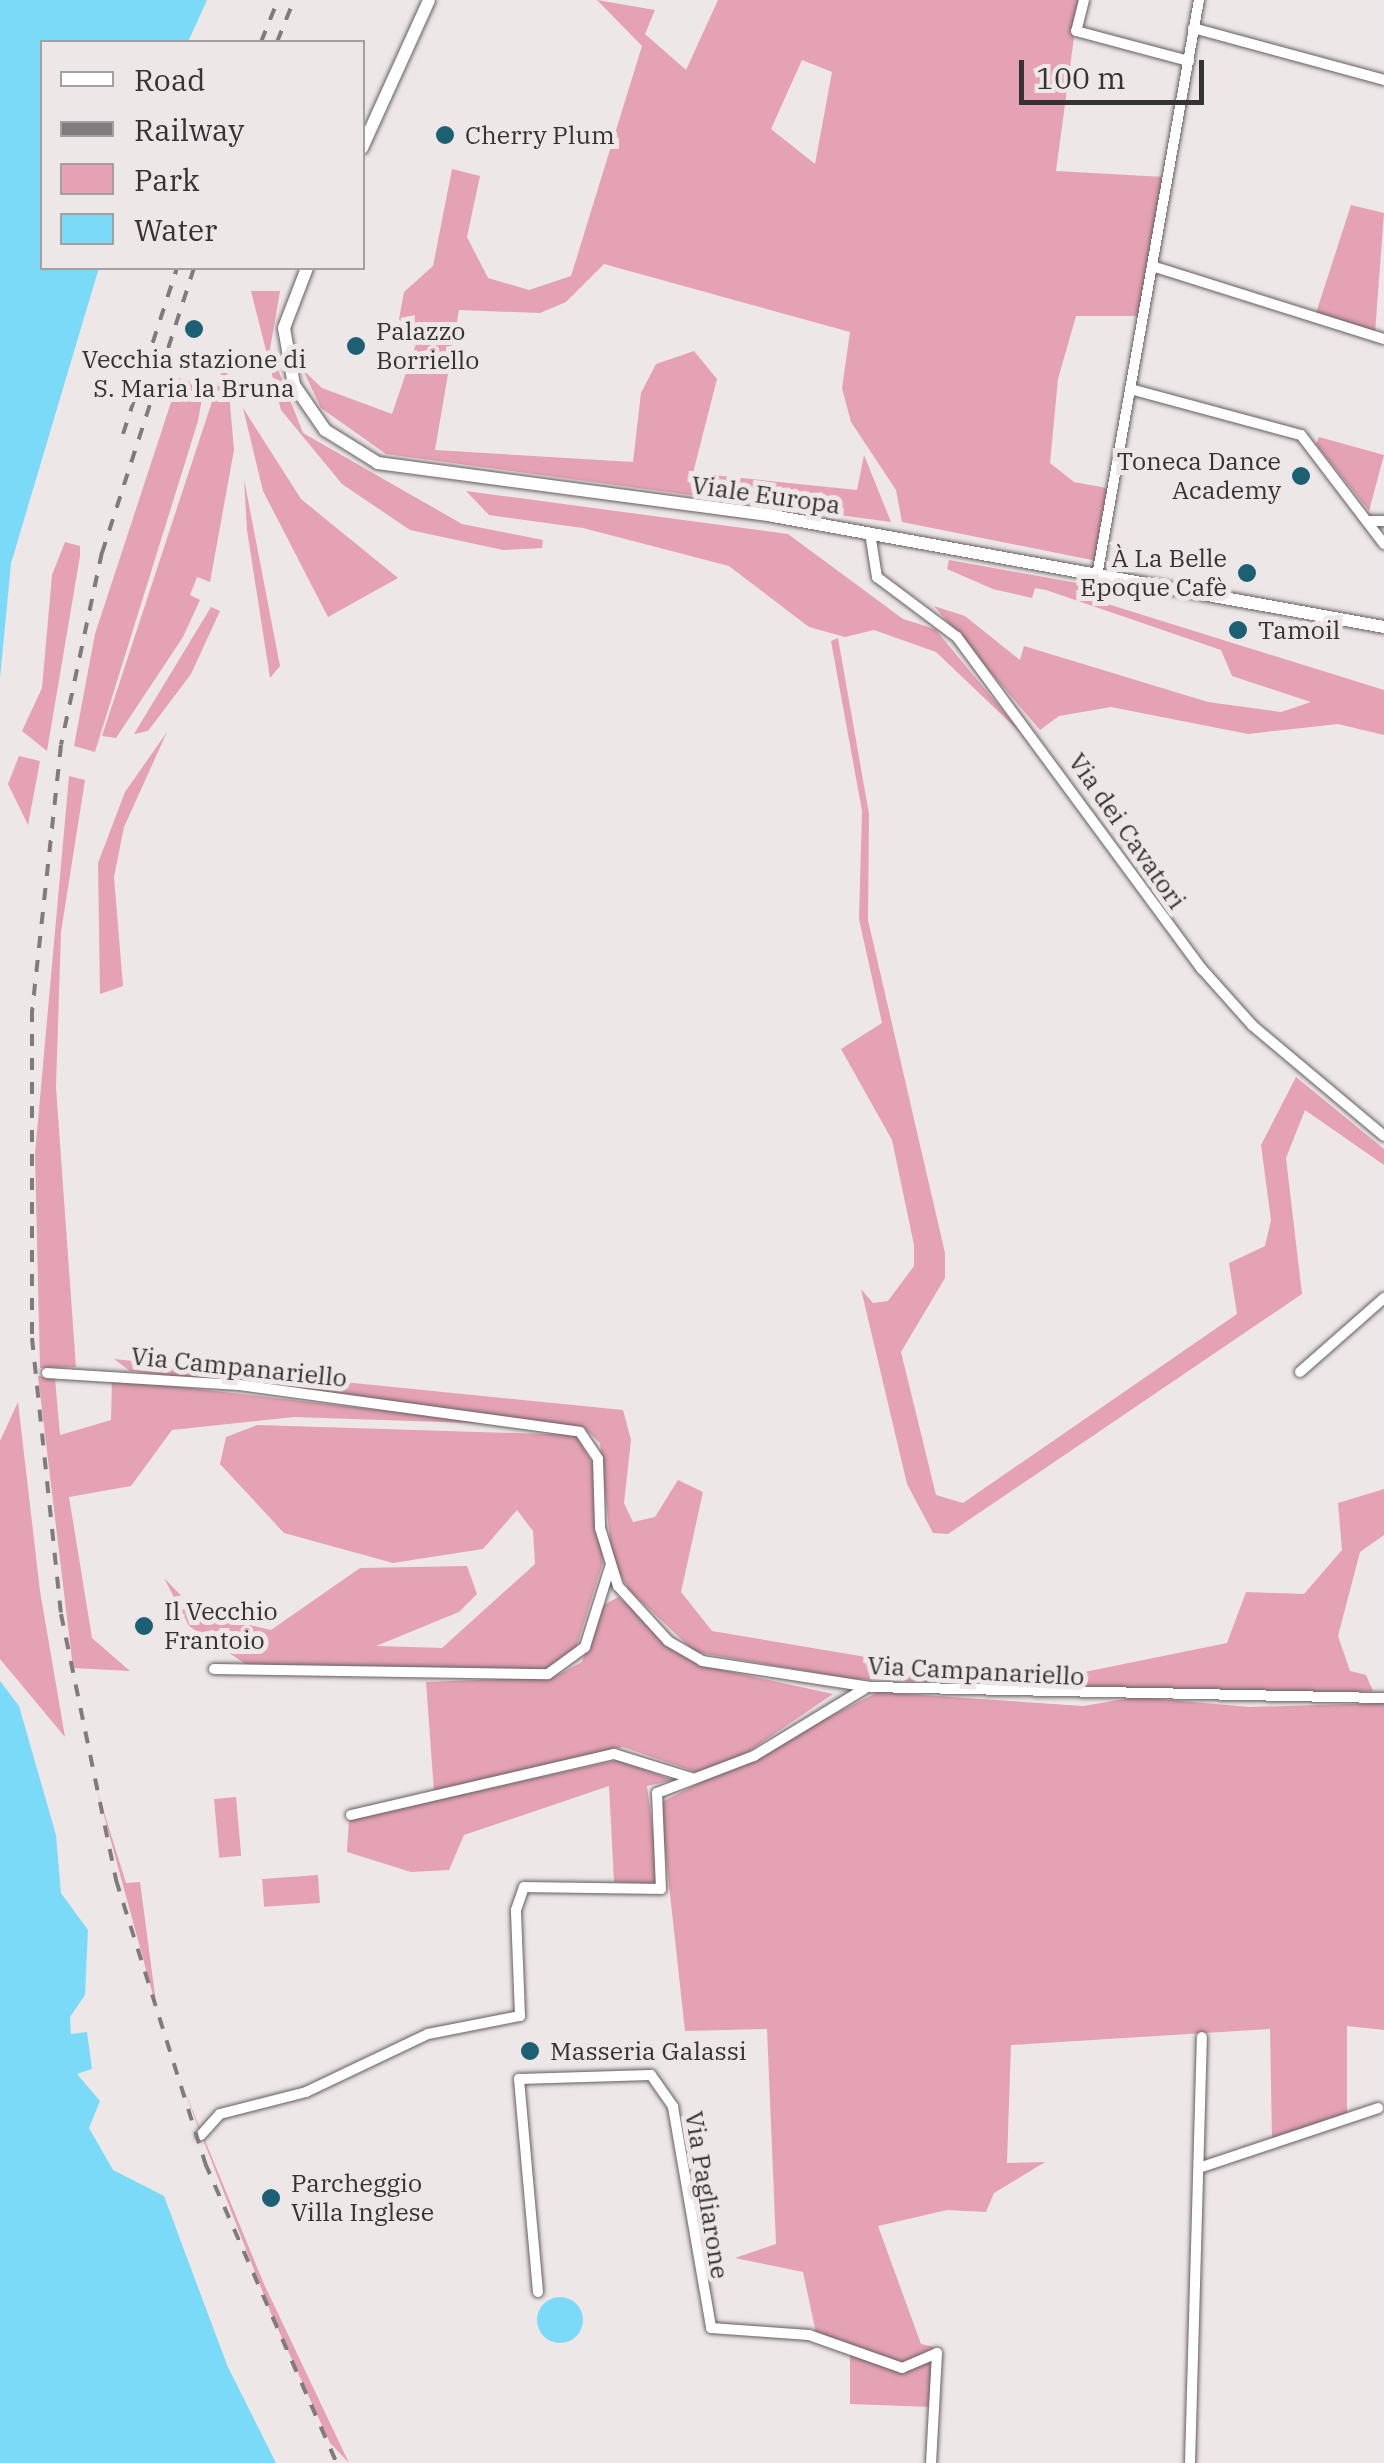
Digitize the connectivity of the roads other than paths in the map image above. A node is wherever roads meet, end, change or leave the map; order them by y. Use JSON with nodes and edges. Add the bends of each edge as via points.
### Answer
{"nodes":[{"id":1,"x":429,"y":0,"type":"edge"},
{"id":2,"x":1084,"y":0,"type":"edge"},
{"id":3,"x":1199,"y":0,"type":"edge"},
{"id":4,"x":1194,"y":28,"type":"junction"},
{"id":5,"x":1188,"y":61,"type":"junction"},
{"id":6,"x":1384,"y":80,"type":"edge"},
{"id":7,"x":365,"y":141,"type":"edge"},
{"id":8,"x":1152,"y":266,"type":"junction"},
{"id":9,"x":306,"y":270,"type":"edge"},
{"id":10,"x":1384,"y":339,"type":"edge"},
{"id":11,"x":1130,"y":389,"type":"junction"},
{"id":12,"x":1368,"y":521,"type":"junction"},
{"id":13,"x":1384,"y":521,"type":"edge"},
{"id":14,"x":870,"y":533,"type":"junction"},
{"id":15,"x":1384,"y":544,"type":"edge"},
{"id":16,"x":1097,"y":576,"type":"junction"},
{"id":17,"x":1384,"y":627,"type":"edge"},
{"id":18,"x":1384,"y":1136,"type":"edge"},
{"id":19,"x":1384,"y":1298,"type":"edge"},
{"id":20,"x":1300,"y":1372,"type":"dead end"},
{"id":21,"x":47,"y":1373,"type":"dead end"},
{"id":22,"x":610,"y":1567,"type":"junction"},
{"id":23,"x":214,"y":1669,"type":"dead end"},
{"id":24,"x":870,"y":1687,"type":"junction"},
{"id":25,"x":1384,"y":1698,"type":"edge"},
{"id":26,"x":692,"y":1779,"type":"junction"},
{"id":27,"x":351,"y":1815,"type":"dead end"},
{"id":28,"x":1202,"y":2037,"type":"dead end"},
{"id":29,"x":1378,"y":2108,"type":"dead end"},
{"id":30,"x":201,"y":2135,"type":"dead end"},
{"id":31,"x":1199,"y":2168,"type":"junction"},
{"id":32,"x":538,"y":2292,"type":"dead end"},
{"id":33,"x":931,"y":2463,"type":"edge"},
{"id":34,"x":1190,"y":2463,"type":"edge"}],
"edges":[{"from":1,"to":7,"type":"street"},
{"from":2,"to":5,"type":"street","via":[[1076,31]]},
{"from":3,"to":4,"type":"street"},
{"from":4,"to":5,"type":"street"},
{"from":4,"to":6,"type":"street"},
{"from":5,"to":8,"type":"street"},
{"from":8,"to":10,"type":"street"},
{"from":8,"to":11,"type":"street"},
{"from":9,"to":14,"type":"street","name":"Viale Europa","via":[[284,328],[294,385],[315,420],[361,455],[404,470]]},
{"from":11,"to":12,"type":"street","via":[[1301,434]]},
{"from":11,"to":16,"type":"street"},
{"from":12,"to":13,"type":"street"},
{"from":12,"to":15,"type":"street"},
{"from":14,"to":16,"type":"street","name":"Viale Europa"},
{"from":14,"to":18,"type":"street","name":"Via dei Cavatori","via":[[877,577],[957,637],[1202,969],[1252,1026]]},
{"from":16,"to":17,"type":"street","name":"Viale Europa"},
{"from":19,"to":20,"type":"street"},
{"from":21,"to":22,"type":"street","name":"Via Campanariello","via":[[219,1382],[580,1432],[598,1458]]},
{"from":22,"to":23,"type":"street","name":"Via Campanariello","via":[[586,1647],[548,1674]]},
{"from":22,"to":24,"type":"street","name":"Via Campanariello","via":[[668,1641],[702,1660]]},
{"from":24,"to":25,"type":"street","name":"Via Campanariello"},
{"from":24,"to":26,"type":"street","via":[[754,1756]]},
{"from":26,"to":27,"type":"street","via":[[614,1754]]},
{"from":26,"to":30,"type":"street","via":[[655,1802],[662,1889],[524,1886],[516,1910],[520,2016],[428,2034],[306,2092],[220,2114]]},
{"from":28,"to":31,"type":"street"},
{"from":29,"to":31,"type":"street"},
{"from":31,"to":34,"type":"street"},
{"from":32,"to":33,"type":"street","name":"Via Pagliarone","via":[[519,2079],[651,2074],[673,2107],[711,2328],[808,2335],[902,2368],[937,2353]]}]}
